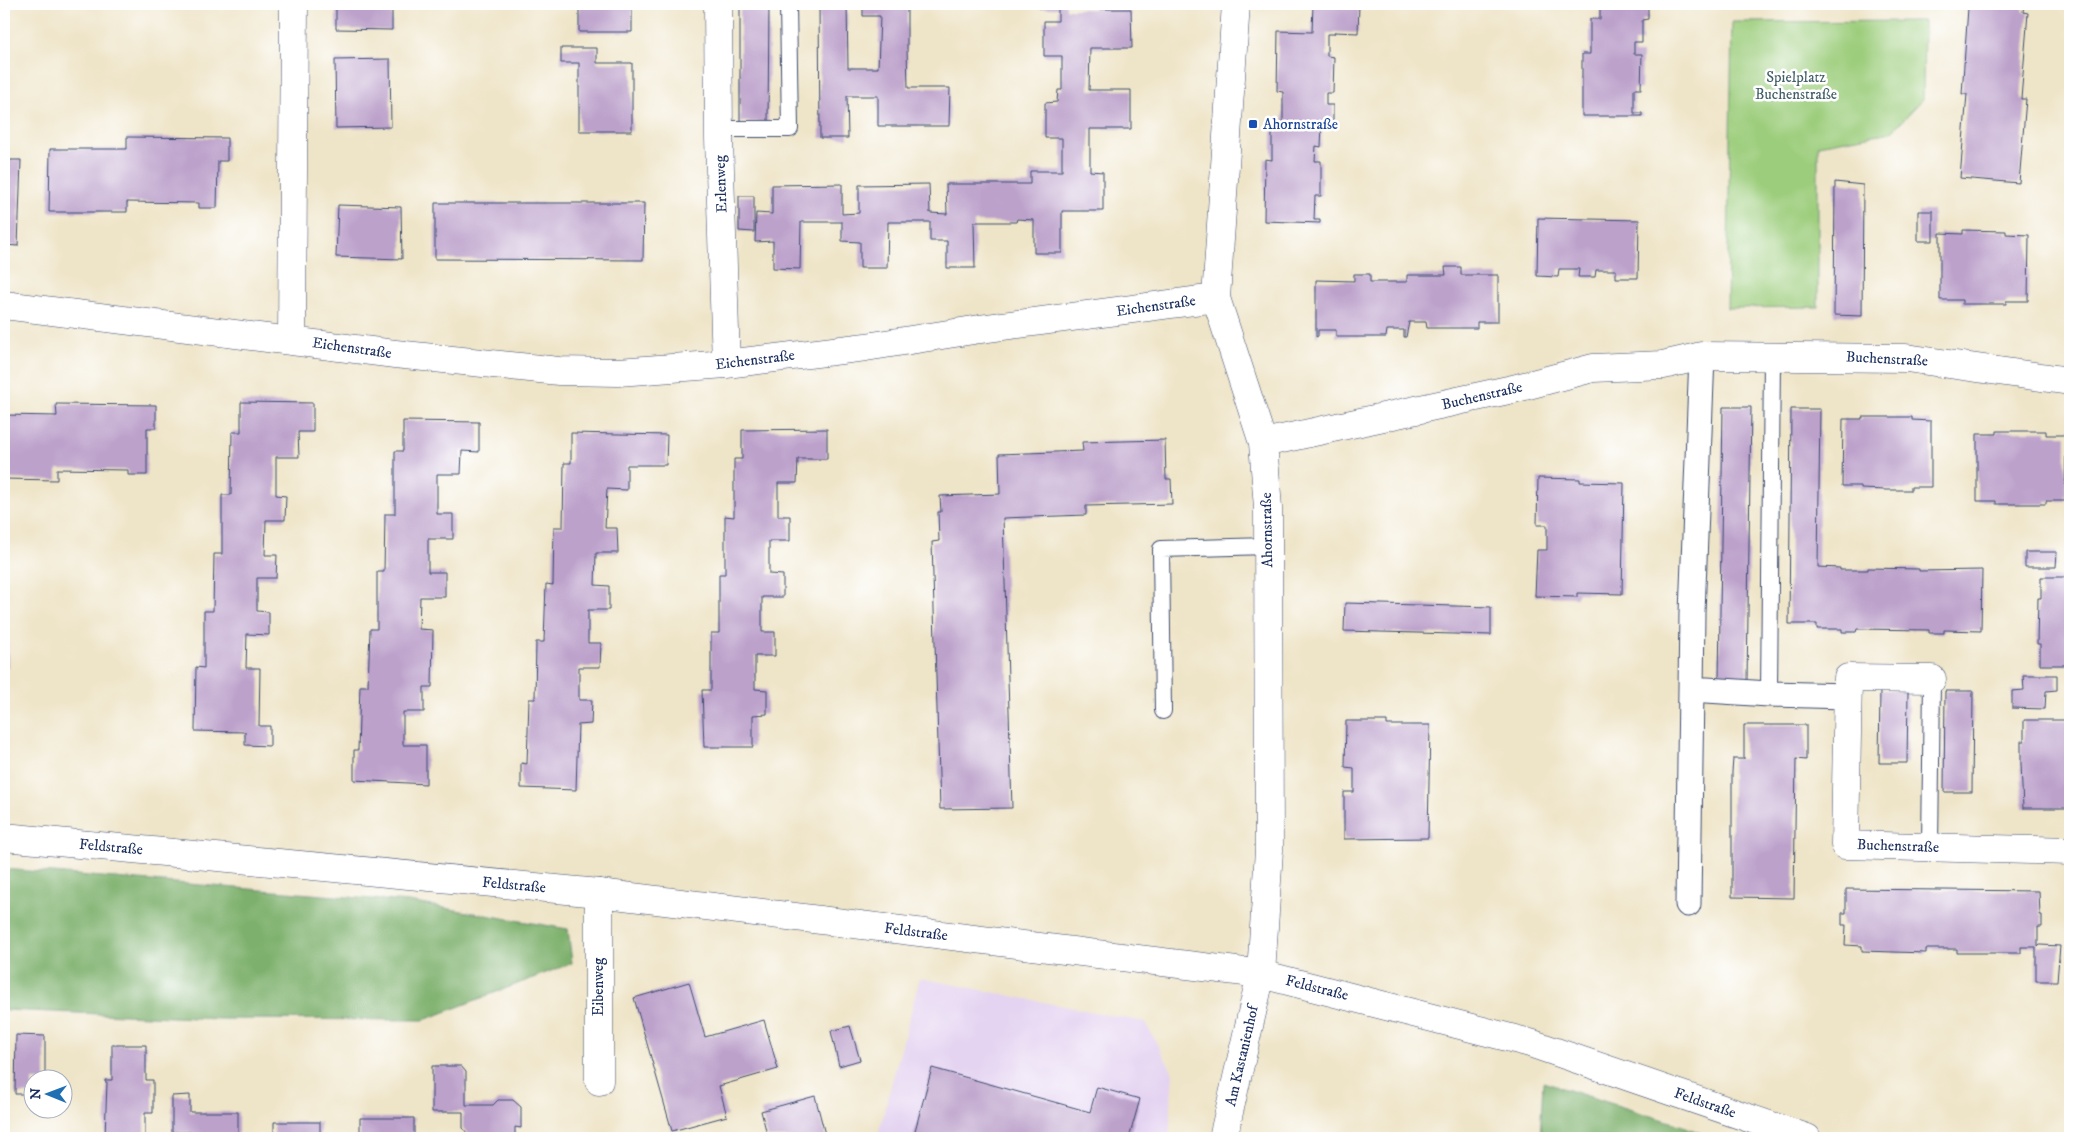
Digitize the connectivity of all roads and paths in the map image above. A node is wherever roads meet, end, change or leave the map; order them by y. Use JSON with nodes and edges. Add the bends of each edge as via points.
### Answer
{"nodes":[{"id":1,"x":294,"y":4,"type":"edge"},
{"id":2,"x":718,"y":4,"type":"edge"},
{"id":3,"x":788,"y":4,"type":"edge"},
{"id":4,"x":1236,"y":4,"type":"edge"},
{"id":5,"x":720,"y":129,"type":"junction"},
{"id":6,"x":1216,"y":298,"type":"junction"},
{"id":7,"x":4,"y":305,"type":"edge"},
{"id":8,"x":292,"y":340,"type":"junction"},
{"id":9,"x":1702,"y":356,"type":"junction"},
{"id":10,"x":1772,"y":356,"type":"junction"},
{"id":11,"x":726,"y":364,"type":"junction"},
{"id":12,"x":2070,"y":382,"type":"edge"},
{"id":13,"x":1263,"y":443,"type":"junction"},
{"id":14,"x":1268,"y":546,"type":"junction"},
{"id":15,"x":1932,"y":679,"type":"joint"},
{"id":16,"x":1691,"y":689,"type":"junction"},
{"id":17,"x":1769,"y":694,"type":"junction"},
{"id":18,"x":1847,"y":696,"type":"junction"},
{"id":19,"x":1163,"y":711,"type":"dead end"},
{"id":20,"x":4,"y":837,"type":"edge"},
{"id":21,"x":1930,"y":847,"type":"junction"},
{"id":22,"x":2070,"y":851,"type":"edge"},
{"id":23,"x":598,"y":893,"type":"junction"},
{"id":24,"x":1688,"y":904,"type":"dead end"},
{"id":25,"x":1261,"y":974,"type":"junction"},
{"id":26,"x":599,"y":1081,"type":"dead end"},
{"id":27,"x":1223,"y":1138,"type":"edge"},
{"id":28,"x":1807,"y":1138,"type":"edge"}],
"edges":[{"from":1,"to":8,"type":"street","name":"Eichenstraße"},
{"from":2,"to":5,"type":"street","name":"Erlenweg"},
{"from":3,"to":5,"type":"lane","via":[[790,129]]},
{"from":4,"to":6,"type":"street","name":"Ahornstraße"},
{"from":5,"to":11,"type":"street","name":"Erlenweg"},
{"from":6,"to":11,"type":"street","name":"Eichenstraße"},
{"from":6,"to":13,"type":"street","name":"Ahornstraße"},
{"from":7,"to":8,"type":"street","name":"Eichenstraße"},
{"from":8,"to":11,"type":"street","name":"Eichenstraße","via":[[559,371],[618,372]]},
{"from":9,"to":10,"type":"street","name":"Buchenstraße"},
{"from":9,"to":13,"type":"street","name":"Buchenstraße","via":[[1663,365],[1593,368],[1513,390]]},
{"from":9,"to":16,"type":"street"},
{"from":10,"to":12,"type":"street","name":"Buchenstraße","via":[[1906,358]]},
{"from":10,"to":17,"type":"lane"},
{"from":13,"to":14,"type":"street","name":"Ahornstraße"},
{"from":14,"to":19,"type":"lane","via":[[1161,549]]},
{"from":14,"to":25,"type":"street","name":"Ahornstraße","via":[[1269,850]]},
{"from":15,"to":18,"type":"street","name":"Buchenstraße","via":[[1848,678]]},
{"from":15,"to":21,"type":"lane"},
{"from":16,"to":17,"type":"street"},
{"from":16,"to":24,"type":"street"},
{"from":17,"to":18,"type":"street"},
{"from":18,"to":21,"type":"street","name":"Buchenstraße","via":[[1845,845]]},
{"from":20,"to":23,"type":"street","name":"Feldstraße"},
{"from":21,"to":22,"type":"street","name":"Buchenstraße"},
{"from":23,"to":25,"type":"street","name":"Feldstraße"},
{"from":23,"to":26,"type":"street","name":"Eibenweg"},
{"from":25,"to":27,"type":"street","name":"Am Kastanienhof"},
{"from":25,"to":28,"type":"street","name":"Feldstraße","via":[[1530,1043]]}]}
